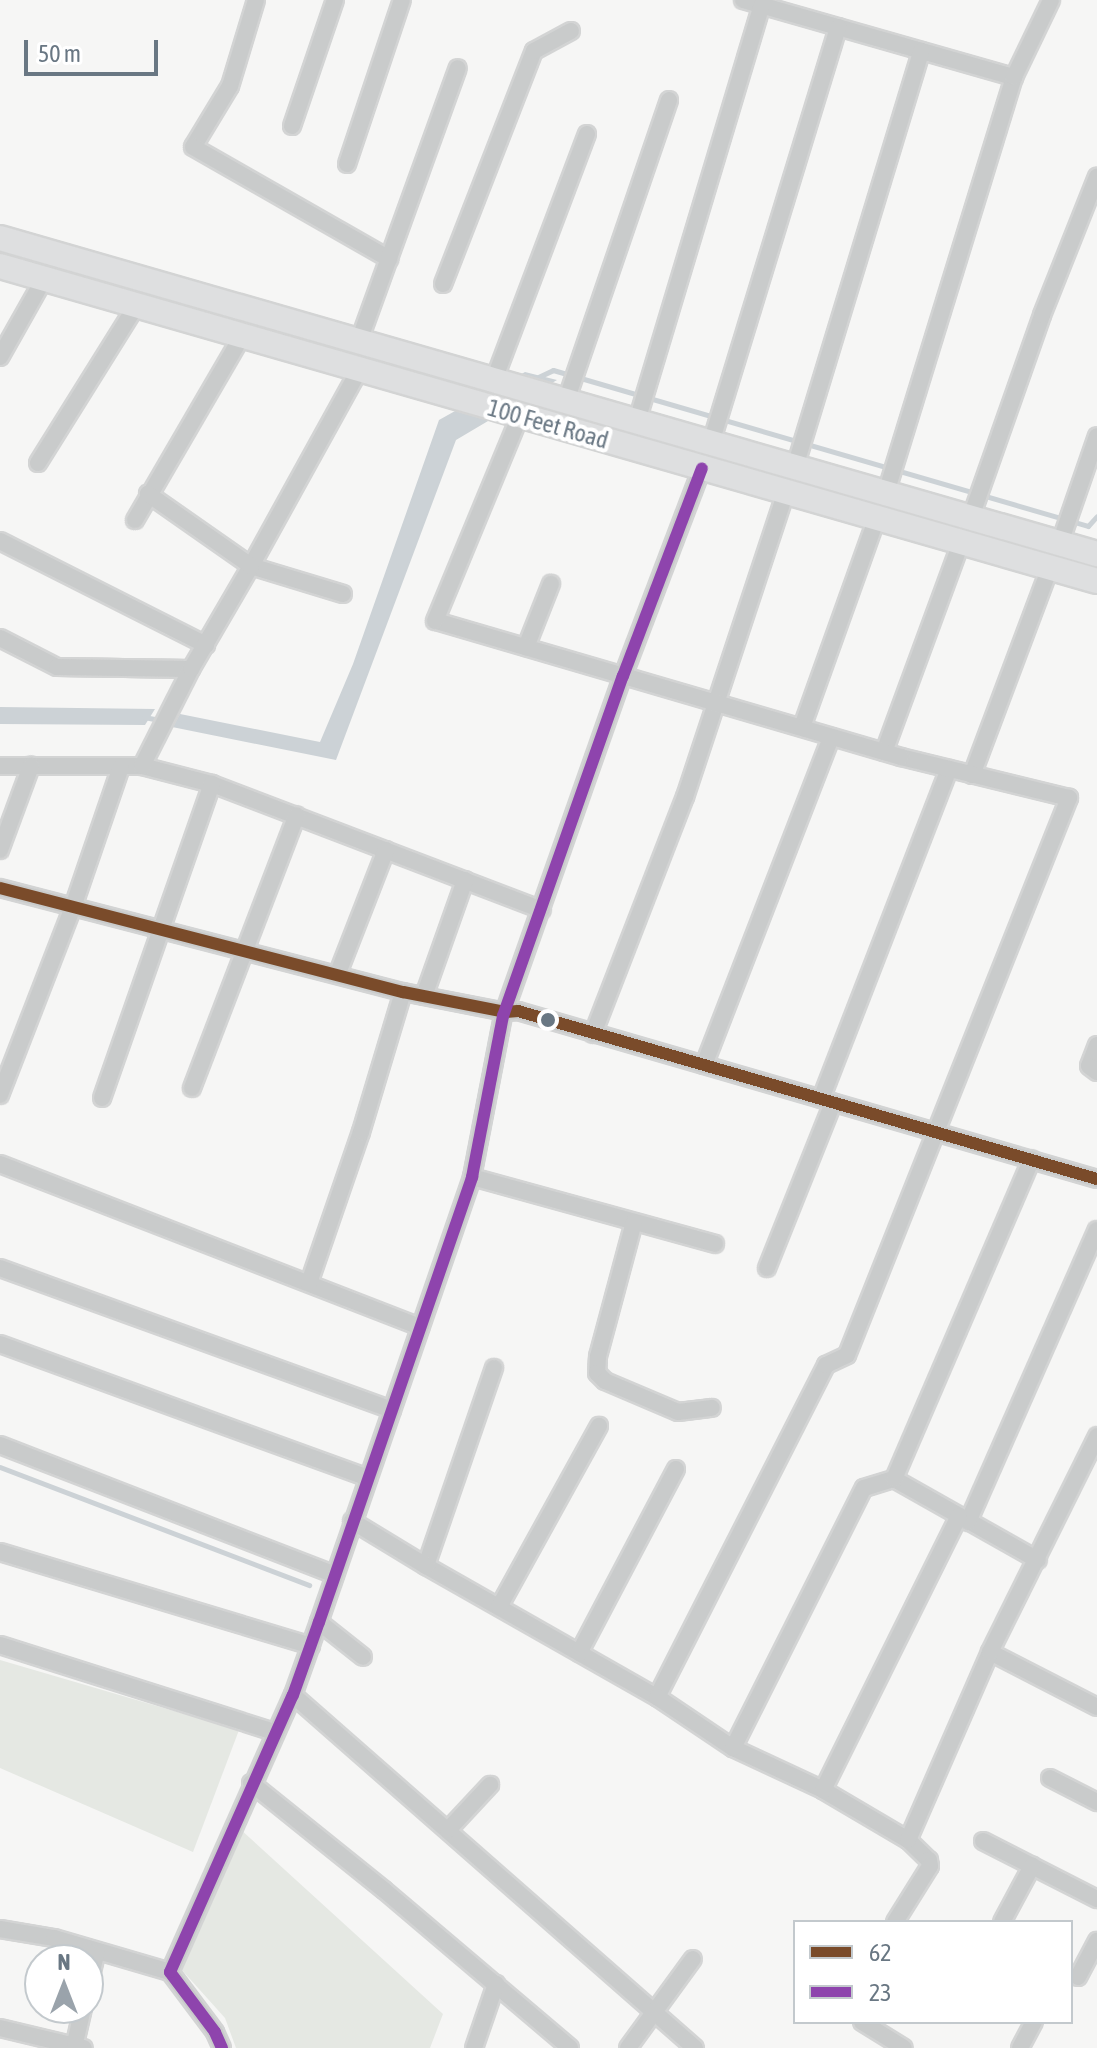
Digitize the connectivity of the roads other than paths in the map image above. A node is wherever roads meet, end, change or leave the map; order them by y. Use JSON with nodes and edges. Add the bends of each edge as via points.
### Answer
{"nodes":[{"id":1,"x":256,"y":0,"type":"edge"},
{"id":2,"x":335,"y":0,"type":"edge"},
{"id":3,"x":402,"y":0,"type":"edge"},
{"id":4,"x":743,"y":0,"type":"edge"},
{"id":5,"x":1051,"y":0,"type":"edge"},
{"id":6,"x":762,"y":5,"type":"junction"},
{"id":7,"x":838,"y":27,"type":"junction"},
{"id":8,"x":571,"y":31,"type":"dead end"},
{"id":9,"x":921,"y":51,"type":"junction"},
{"id":10,"x":458,"y":68,"type":"dead end"},
{"id":11,"x":1014,"y":77,"type":"junction"},
{"id":12,"x":669,"y":100,"type":"dead end"},
{"id":13,"x":292,"y":126,"type":"dead end"},
{"id":14,"x":587,"y":134,"type":"dead end"},
{"id":15,"x":347,"y":164,"type":"dead end"},
{"id":16,"x":1097,"y":177,"type":"edge"},
{"id":17,"x":0,"y":238,"type":"edge"},
{"id":18,"x":389,"y":259,"type":"junction"},
{"id":19,"x":0,"y":266,"type":"edge"},
{"id":20,"x":44,"y":279,"type":"junction"},
{"id":21,"x":443,"y":284,"type":"dead end"},
{"id":22,"x":136,"y":306,"type":"junction"},
{"id":23,"x":242,"y":336,"type":"junction"},
{"id":24,"x":359,"y":341,"type":"junction"},
{"id":25,"x":0,"y":357,"type":"edge"},
{"id":26,"x":359,"y":370,"type":"junction"},
{"id":27,"x":494,"y":380,"type":"junction"},
{"id":28,"x":566,"y":401,"type":"junction"},
{"id":29,"x":520,"y":416,"type":"junction"},
{"id":30,"x":637,"y":421,"type":"junction"},
{"id":31,"x":1097,"y":436,"type":"edge"},
{"id":32,"x":711,"y":443,"type":"junction"},
{"id":33,"x":38,"y":463,"type":"dead end"},
{"id":34,"x":795,"y":467,"type":"junction"},
{"id":35,"x":702,"y":468,"type":"junction"},
{"id":36,"x":786,"y":492,"type":"junction"},
{"id":37,"x":886,"y":493,"type":"junction"},
{"id":38,"x":148,"y":494,"type":"junction"},
{"id":39,"x":971,"y":517,"type":"junction"},
{"id":40,"x":877,"y":518,"type":"junction"},
{"id":41,"x":135,"y":520,"type":"dead end"},
{"id":42,"x":0,"y":541,"type":"edge"},
{"id":43,"x":961,"y":543,"type":"junction"},
{"id":44,"x":1060,"y":543,"type":"junction"},
{"id":45,"x":1097,"y":554,"type":"edge"},
{"id":46,"x":251,"y":566,"type":"junction"},
{"id":47,"x":1050,"y":568,"type":"junction"},
{"id":48,"x":1097,"y":581,"type":"edge"},
{"id":49,"x":551,"y":584,"type":"dead end"},
{"id":50,"x":343,"y":594,"type":"dead end"},
{"id":51,"x":0,"y":638,"type":"edge"},
{"id":52,"x":206,"y":645,"type":"junction"},
{"id":53,"x":526,"y":647,"type":"junction"},
{"id":54,"x":191,"y":669,"type":"junction"},
{"id":55,"x":623,"y":676,"type":"junction"},
{"id":56,"x":716,"y":701,"type":"junction"},
{"id":57,"x":802,"y":727,"type":"junction"},
{"id":58,"x":831,"y":737,"type":"junction"},
{"id":59,"x":884,"y":752,"type":"junction"},
{"id":60,"x":0,"y":766,"type":"edge"},
{"id":61,"x":31,"y":766,"type":"junction"},
{"id":62,"x":142,"y":766,"type":"junction"},
{"id":63,"x":121,"y":767,"type":"junction"},
{"id":64,"x":949,"y":769,"type":"junction"},
{"id":65,"x":972,"y":775,"type":"junction"},
{"id":66,"x":212,"y":784,"type":"junction"},
{"id":67,"x":297,"y":815,"type":"junction"},
{"id":68,"x":0,"y":850,"type":"edge"},
{"id":69,"x":386,"y":850,"type":"junction"},
{"id":70,"x":465,"y":880,"type":"junction"},
{"id":71,"x":0,"y":888,"type":"edge"},
{"id":72,"x":74,"y":904,"type":"junction"},
{"id":73,"x":542,"y":910,"type":"junction"},
{"id":74,"x":159,"y":928,"type":"junction"},
{"id":75,"x":247,"y":950,"type":"junction"},
{"id":76,"x":338,"y":973,"type":"junction"},
{"id":77,"x":403,"y":992,"type":"junction"},
{"id":78,"x":424,"y":996,"type":"junction"},
{"id":79,"x":506,"y":1012,"type":"junction"},
{"id":80,"x":593,"y":1034,"type":"junction"},
{"id":81,"x":1097,"y":1045,"type":"edge"},
{"id":82,"x":704,"y":1065,"type":"junction"},
{"id":83,"x":1097,"y":1072,"type":"edge"},
{"id":84,"x":192,"y":1088,"type":"dead end"},
{"id":85,"x":0,"y":1095,"type":"edge"},
{"id":86,"x":102,"y":1098,"type":"dead end"},
{"id":87,"x":827,"y":1101,"type":"junction"},
{"id":88,"x":935,"y":1133,"type":"junction"},
{"id":89,"x":1032,"y":1159,"type":"junction"},
{"id":90,"x":0,"y":1164,"type":"edge"},
{"id":91,"x":472,"y":1177,"type":"junction"},
{"id":92,"x":1097,"y":1179,"type":"edge"},
{"id":93,"x":634,"y":1222,"type":"junction"},
{"id":94,"x":1097,"y":1230,"type":"edge"},
{"id":95,"x":715,"y":1244,"type":"dead end"},
{"id":96,"x":0,"y":1268,"type":"edge"},
{"id":97,"x":767,"y":1268,"type":"dead end"},
{"id":98,"x":309,"y":1283,"type":"junction"},
{"id":99,"x":420,"y":1327,"type":"junction"},
{"id":100,"x":0,"y":1344,"type":"edge"},
{"id":101,"x":494,"y":1368,"type":"dead end"},
{"id":102,"x":712,"y":1408,"type":"dead end"},
{"id":103,"x":392,"y":1410,"type":"junction"},
{"id":104,"x":599,"y":1426,"type":"dead end"},
{"id":105,"x":1097,"y":1436,"type":"edge"},
{"id":106,"x":0,"y":1445,"type":"edge"},
{"id":107,"x":676,"y":1469,"type":"dead end"},
{"id":108,"x":368,"y":1478,"type":"junction"},
{"id":109,"x":894,"y":1479,"type":"junction"},
{"id":110,"x":964,"y":1519,"type":"junction"},
{"id":111,"x":352,"y":1521,"type":"junction"},
{"id":112,"x":0,"y":1552,"type":"edge"},
{"id":113,"x":1038,"y":1560,"type":"junction"},
{"id":114,"x":426,"y":1566,"type":"junction"},
{"id":115,"x":335,"y":1575,"type":"junction"},
{"id":116,"x":499,"y":1607,"type":"junction"},
{"id":117,"x":319,"y":1622,"type":"junction"},
{"id":118,"x":0,"y":1645,"type":"edge"},
{"id":119,"x":311,"y":1646,"type":"junction"},
{"id":120,"x":990,"y":1652,"type":"junction"},
{"id":121,"x":579,"y":1653,"type":"junction"},
{"id":122,"x":363,"y":1657,"type":"dead end"},
{"id":123,"x":293,"y":1695,"type":"junction"},
{"id":124,"x":657,"y":1697,"type":"junction"},
{"id":125,"x":1097,"y":1707,"type":"edge"},
{"id":126,"x":275,"y":1732,"type":"junction"},
{"id":127,"x":733,"y":1748,"type":"junction"},
{"id":128,"x":1050,"y":1778,"type":"dead end"},
{"id":129,"x":251,"y":1783,"type":"junction"},
{"id":130,"x":490,"y":1785,"type":"dead end"},
{"id":131,"x":823,"y":1790,"type":"junction"},
{"id":132,"x":1097,"y":1802,"type":"edge"},
{"id":133,"x":448,"y":1830,"type":"junction"},
{"id":134,"x":908,"y":1840,"type":"junction"},
{"id":135,"x":983,"y":1841,"type":"dead end"},
{"id":136,"x":1032,"y":1866,"type":"junction"},
{"id":137,"x":1097,"y":1899,"type":"edge"},
{"id":138,"x":896,"y":1920,"type":"edge"},
{"id":139,"x":1003,"y":1920,"type":"edge"},
{"id":140,"x":0,"y":1929,"type":"edge"},
{"id":141,"x":1097,"y":1941,"type":"edge"},
{"id":142,"x":66,"y":1944,"type":"edge"},
{"id":143,"x":104,"y":1953,"type":"edge"},
{"id":144,"x":693,"y":1959,"type":"dead end"},
{"id":145,"x":170,"y":1972,"type":"junction"},
{"id":146,"x":1078,"y":1977,"type":"dead end"},
{"id":147,"x":496,"y":1984,"type":"junction"},
{"id":148,"x":654,"y":2013,"type":"junction"},
{"id":149,"x":82,"y":2024,"type":"edge"},
{"id":150,"x":865,"y":2024,"type":"edge"},
{"id":151,"x":1033,"y":2024,"type":"edge"},
{"id":152,"x":0,"y":2028,"type":"edge"},
{"id":153,"x":80,"y":2046,"type":"edge"},
{"id":154,"x":222,"y":2048,"type":"edge"},
{"id":155,"x":474,"y":2048,"type":"edge"},
{"id":156,"x":570,"y":2048,"type":"edge"},
{"id":157,"x":628,"y":2048,"type":"edge"},
{"id":158,"x":695,"y":2048,"type":"edge"},
{"id":159,"x":904,"y":2048,"type":"edge"},
{"id":160,"x":1020,"y":2048,"type":"edge"}],
"edges":[{"from":1,"to":18,"type":"street","via":[[230,86],[193,147]]},
{"from":2,"to":13,"type":"street"},
{"from":3,"to":15,"type":"street"},
{"from":4,"to":6,"type":"street"},
{"from":5,"to":11,"type":"street"},
{"from":6,"to":7,"type":"street"},
{"from":6,"to":30,"type":"street"},
{"from":7,"to":9,"type":"street"},
{"from":7,"to":32,"type":"street"},
{"from":8,"to":21,"type":"street","via":[[534,51]]},
{"from":9,"to":11,"type":"street"},
{"from":9,"to":34,"type":"street"},
{"from":10,"to":18,"type":"street"},
{"from":11,"to":37,"type":"street"},
{"from":12,"to":28,"type":"street"},
{"from":14,"to":27,"type":"street"},
{"from":16,"to":39,"type":"street"},
{"from":17,"to":24,"type":"main road","name":"100 Feet Road"},
{"from":18,"to":24,"type":"street"},
{"from":19,"to":20,"type":"main road","name":"100 Feet Road"},
{"from":20,"to":22,"type":"main road","name":"100 Feet Road"},
{"from":20,"to":25,"type":"street"},
{"from":22,"to":23,"type":"main road","name":"100 Feet Road"},
{"from":22,"to":33,"type":"street"},
{"from":23,"to":26,"type":"main road","name":"100 Feet Road"},
{"from":23,"to":38,"type":"street"},
{"from":24,"to":27,"type":"main road","name":"100 Feet Road"},
{"from":26,"to":29,"type":"main road","name":"100 Feet Road"},
{"from":26,"to":46,"type":"street"},
{"from":27,"to":28,"type":"main road","name":"100 Feet Road"},
{"from":28,"to":30,"type":"main road","name":"100 Feet Road"},
{"from":29,"to":35,"type":"main road","name":"100 Feet Road"},
{"from":29,"to":53,"type":"street","via":[[435,621]]},
{"from":30,"to":32,"type":"main road","name":"100 Feet Road"},
{"from":31,"to":44,"type":"street"},
{"from":32,"to":34,"type":"main road","name":"100 Feet Road"},
{"from":34,"to":37,"type":"main road","name":"100 Feet Road"},
{"from":35,"to":36,"type":"main road","name":"100 Feet Road"},
{"from":35,"to":55,"type":"street"},
{"from":36,"to":40,"type":"main road","name":"100 Feet Road"},
{"from":36,"to":56,"type":"street"},
{"from":37,"to":39,"type":"main road","name":"100 Feet Road"},
{"from":38,"to":41,"type":"street"},
{"from":38,"to":46,"type":"street"},
{"from":39,"to":44,"type":"main road","name":"100 Feet Road"},
{"from":40,"to":43,"type":"main road","name":"100 Feet Road"},
{"from":40,"to":57,"type":"street"},
{"from":42,"to":52,"type":"street"},
{"from":43,"to":47,"type":"main road","name":"100 Feet Road"},
{"from":43,"to":59,"type":"street"},
{"from":44,"to":45,"type":"main road","name":"100 Feet Road"},
{"from":46,"to":50,"type":"street"},
{"from":46,"to":52,"type":"street"},
{"from":47,"to":48,"type":"main road","name":"100 Feet Road"},
{"from":47,"to":65,"type":"street"},
{"from":49,"to":53,"type":"street"},
{"from":51,"to":54,"type":"street","via":[[57,667]]},
{"from":52,"to":54,"type":"street"},
{"from":53,"to":55,"type":"street"},
{"from":54,"to":62,"type":"street"},
{"from":55,"to":56,"type":"street"},
{"from":55,"to":73,"type":"street"},
{"from":56,"to":57,"type":"street"},
{"from":56,"to":80,"type":"street","via":[[685,797]]},
{"from":57,"to":58,"type":"street"},
{"from":58,"to":59,"type":"street"},
{"from":58,"to":82,"type":"street"},
{"from":59,"to":64,"type":"street"},
{"from":60,"to":61,"type":"street"},
{"from":61,"to":63,"type":"street"},
{"from":61,"to":68,"type":"street"},
{"from":62,"to":63,"type":"street"},
{"from":62,"to":66,"type":"street"},
{"from":63,"to":72,"type":"street"},
{"from":64,"to":65,"type":"street"},
{"from":64,"to":87,"type":"street"},
{"from":65,"to":88,"type":"street","via":[[1069,798]]},
{"from":66,"to":67,"type":"street"},
{"from":66,"to":74,"type":"street"},
{"from":67,"to":69,"type":"street"},
{"from":67,"to":75,"type":"street"},
{"from":69,"to":70,"type":"street"},
{"from":69,"to":76,"type":"street"},
{"from":70,"to":73,"type":"street"},
{"from":70,"to":78,"type":"street"},
{"from":71,"to":72,"type":"street"},
{"from":72,"to":74,"type":"street"},
{"from":72,"to":85,"type":"street"},
{"from":73,"to":79,"type":"street"},
{"from":74,"to":75,"type":"street"},
{"from":74,"to":86,"type":"street"},
{"from":75,"to":76,"type":"street"},
{"from":75,"to":84,"type":"street"},
{"from":76,"to":77,"type":"street"},
{"from":77,"to":78,"type":"street"},
{"from":77,"to":98,"type":"street"},
{"from":78,"to":79,"type":"street"},
{"from":79,"to":80,"type":"street"},
{"from":79,"to":91,"type":"street"},
{"from":80,"to":82,"type":"street"},
{"from":81,"to":83,"type":"street","via":[[1089,1066]]},
{"from":82,"to":87,"type":"street"},
{"from":87,"to":88,"type":"street"},
{"from":87,"to":97,"type":"street"},
{"from":88,"to":89,"type":"street"},
{"from":88,"to":124,"type":"street","via":[[847,1355],[826,1365]]},
{"from":89,"to":92,"type":"street"},
{"from":89,"to":109,"type":"street"},
{"from":90,"to":98,"type":"street"},
{"from":91,"to":93,"type":"street"},
{"from":91,"to":99,"type":"street"},
{"from":93,"to":95,"type":"street"},
{"from":93,"to":102,"type":"street","via":[[597,1373],[678,1412]]},
{"from":94,"to":110,"type":"street"},
{"from":96,"to":103,"type":"street"},
{"from":98,"to":99,"type":"street"},
{"from":99,"to":103,"type":"street"},
{"from":100,"to":108,"type":"street"},
{"from":101,"to":114,"type":"street"},
{"from":103,"to":108,"type":"street"},
{"from":104,"to":116,"type":"street"},
{"from":105,"to":113,"type":"street"},
{"from":106,"to":115,"type":"street"},
{"from":107,"to":121,"type":"street"},
{"from":108,"to":111,"type":"street"},
{"from":109,"to":110,"type":"street"},
{"from":109,"to":127,"type":"street","via":[[864,1488]]},
{"from":110,"to":113,"type":"street"},
{"from":110,"to":131,"type":"street"},
{"from":111,"to":114,"type":"street"},
{"from":111,"to":115,"type":"street"},
{"from":112,"to":119,"type":"street"},
{"from":113,"to":120,"type":"street"},
{"from":114,"to":116,"type":"street"},
{"from":115,"to":117,"type":"street"},
{"from":116,"to":121,"type":"street"},
{"from":117,"to":119,"type":"street"},
{"from":117,"to":122,"type":"street"},
{"from":118,"to":126,"type":"street"},
{"from":119,"to":123,"type":"street"},
{"from":120,"to":125,"type":"street"},
{"from":120,"to":134,"type":"street"},
{"from":121,"to":124,"type":"street"},
{"from":123,"to":126,"type":"street"},
{"from":123,"to":133,"type":"street"},
{"from":124,"to":127,"type":"street"},
{"from":126,"to":129,"type":"street"},
{"from":127,"to":131,"type":"street"},
{"from":128,"to":132,"type":"street"},
{"from":129,"to":145,"type":"street"},
{"from":129,"to":147,"type":"street"},
{"from":130,"to":133,"type":"street"},
{"from":131,"to":134,"type":"street"},
{"from":133,"to":148,"type":"street"},
{"from":134,"to":138,"type":"street","via":[[930,1866]]},
{"from":135,"to":136,"type":"street"},
{"from":136,"to":137,"type":"street"},
{"from":136,"to":139,"type":"street"},
{"from":140,"to":142,"type":"street"},
{"from":141,"to":146,"type":"street"},
{"from":143,"to":145,"type":"street"},
{"from":144,"to":148,"type":"street"},
{"from":145,"to":154,"type":"street"},
{"from":147,"to":155,"type":"street"},
{"from":147,"to":156,"type":"street"},
{"from":148,"to":157,"type":"street"},
{"from":148,"to":158,"type":"street"},
{"from":149,"to":153,"type":"street"},
{"from":150,"to":159,"type":"street"},
{"from":151,"to":160,"type":"street"},
{"from":152,"to":153,"type":"street"}]}
